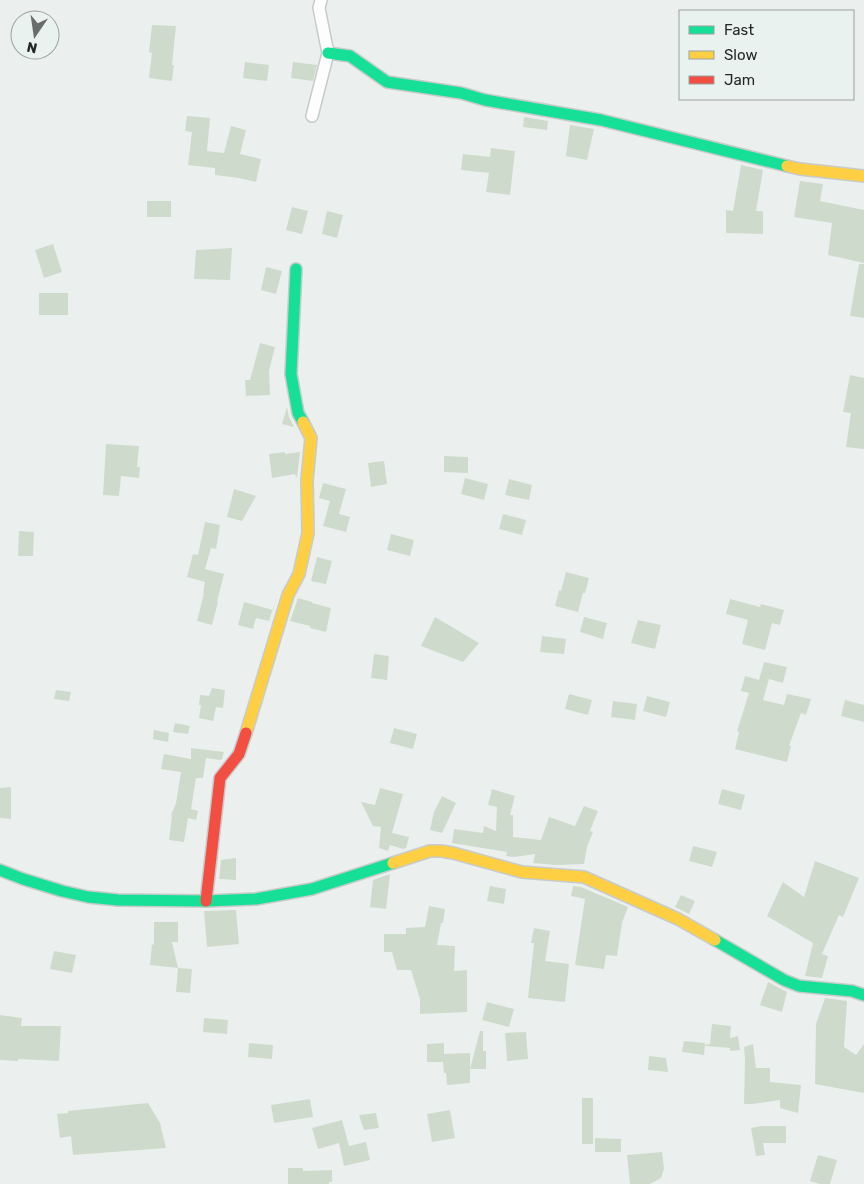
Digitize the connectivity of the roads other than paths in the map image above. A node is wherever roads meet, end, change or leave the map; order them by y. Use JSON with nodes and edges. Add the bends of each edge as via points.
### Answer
{"nodes":[{"id":1,"x":321,"y":0,"type":"edge"},
{"id":2,"x":328,"y":53,"type":"junction"},
{"id":3,"x":312,"y":116,"type":"dead end"},
{"id":4,"x":864,"y":176,"type":"edge"},
{"id":5,"x":296,"y":269,"type":"dead end"},
{"id":6,"x":0,"y":870,"type":"edge"},
{"id":7,"x":206,"y":901,"type":"junction"},
{"id":8,"x":864,"y":995,"type":"edge"}],
"edges":[{"from":1,"to":2,"type":"street","via":[[319,8]]},
{"from":2,"to":3,"type":"street"},
{"from":2,"to":4,"type":"street","via":[[350,56],[387,82],[461,92],[484,100],[601,120],[800,169]]},
{"from":5,"to":7,"type":"street","via":[[291,374],[298,412],[312,438],[307,480],[308,534],[299,574],[288,595],[239,754],[220,778]]},
{"from":6,"to":7,"type":"street","via":[[31,882],[88,896],[118,900]]},
{"from":7,"to":8,"type":"street","via":[[256,899],[312,889],[430,851],[441,851],[522,872],[584,877],[678,919],[784,980],[799,986]]}]}
